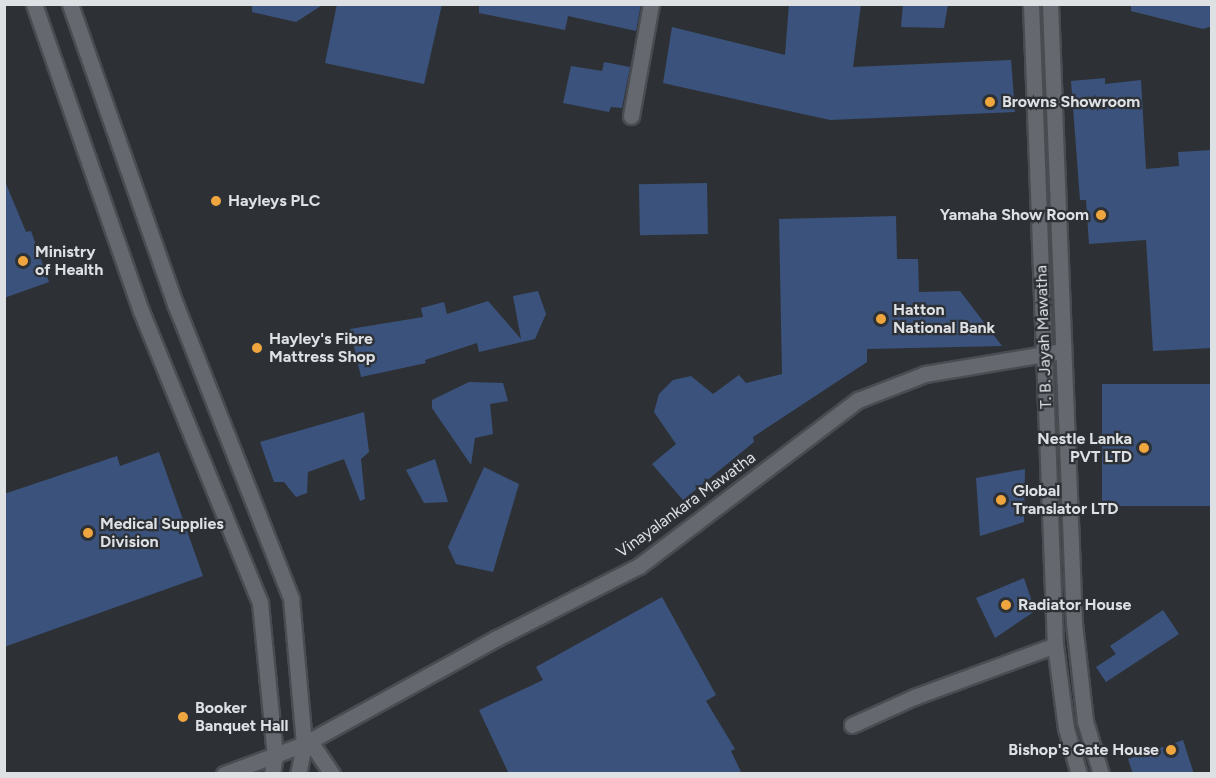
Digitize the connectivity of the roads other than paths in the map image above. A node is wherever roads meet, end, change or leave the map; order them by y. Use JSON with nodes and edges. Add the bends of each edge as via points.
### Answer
{"nodes":[{"id":1,"x":34,"y":4,"type":"edge"},
{"id":2,"x":70,"y":4,"type":"edge"},
{"id":3,"x":651,"y":4,"type":"edge"},
{"id":4,"x":1031,"y":4,"type":"edge"},
{"id":5,"x":1050,"y":4,"type":"edge"},
{"id":6,"x":631,"y":116,"type":"dead end"},
{"id":7,"x":1063,"y":351,"type":"junction"},
{"id":8,"x":1042,"y":354,"type":"junction"},
{"id":9,"x":1055,"y":645,"type":"junction"},
{"id":10,"x":852,"y":725,"type":"dead end"},
{"id":11,"x":307,"y":742,"type":"junction"},
{"id":12,"x":275,"y":755,"type":"junction"},
{"id":13,"x":224,"y":774,"type":"edge"},
{"id":14,"x":272,"y":774,"type":"edge"},
{"id":15,"x":298,"y":774,"type":"edge"},
{"id":16,"x":332,"y":774,"type":"edge"},
{"id":17,"x":1079,"y":774,"type":"edge"},
{"id":18,"x":1101,"y":774,"type":"edge"}],
"edges":[{"from":1,"to":12,"type":"main road","via":[[141,311],[260,603]]},
{"from":2,"to":11,"type":"main road","via":[[176,306],[291,598]]},
{"from":3,"to":6,"type":"main road"},
{"from":4,"to":8,"type":"main road","name":"T. B. Jayah Mawatha"},
{"from":5,"to":7,"type":"main road","name":"T. B. Jayah Mawatha"},
{"from":7,"to":8,"type":"main road","name":"Vinayalankara Mawatha"},
{"from":7,"to":18,"type":"main road","name":"T. B. Jayah Mawatha","via":[[1074,623],[1085,720]]},
{"from":8,"to":9,"type":"main road","name":"T. B. Jayah Mawatha"},
{"from":8,"to":11,"type":"main road","name":"Vinayalankara Mawatha","via":[[925,374],[858,400],[639,566]]},
{"from":9,"to":10,"type":"main road","via":[[936,688]]},
{"from":9,"to":17,"type":"main road","name":"T. B. Jayah Mawatha","via":[[1066,728]]},
{"from":11,"to":12,"type":"main road","name":"Vinayalankara Mawatha"},
{"from":11,"to":15,"type":"main road"},
{"from":11,"to":16,"type":"main road"},
{"from":12,"to":13,"type":"main road","name":"Vinayalankara Mawatha"},
{"from":12,"to":14,"type":"main road"}]}
